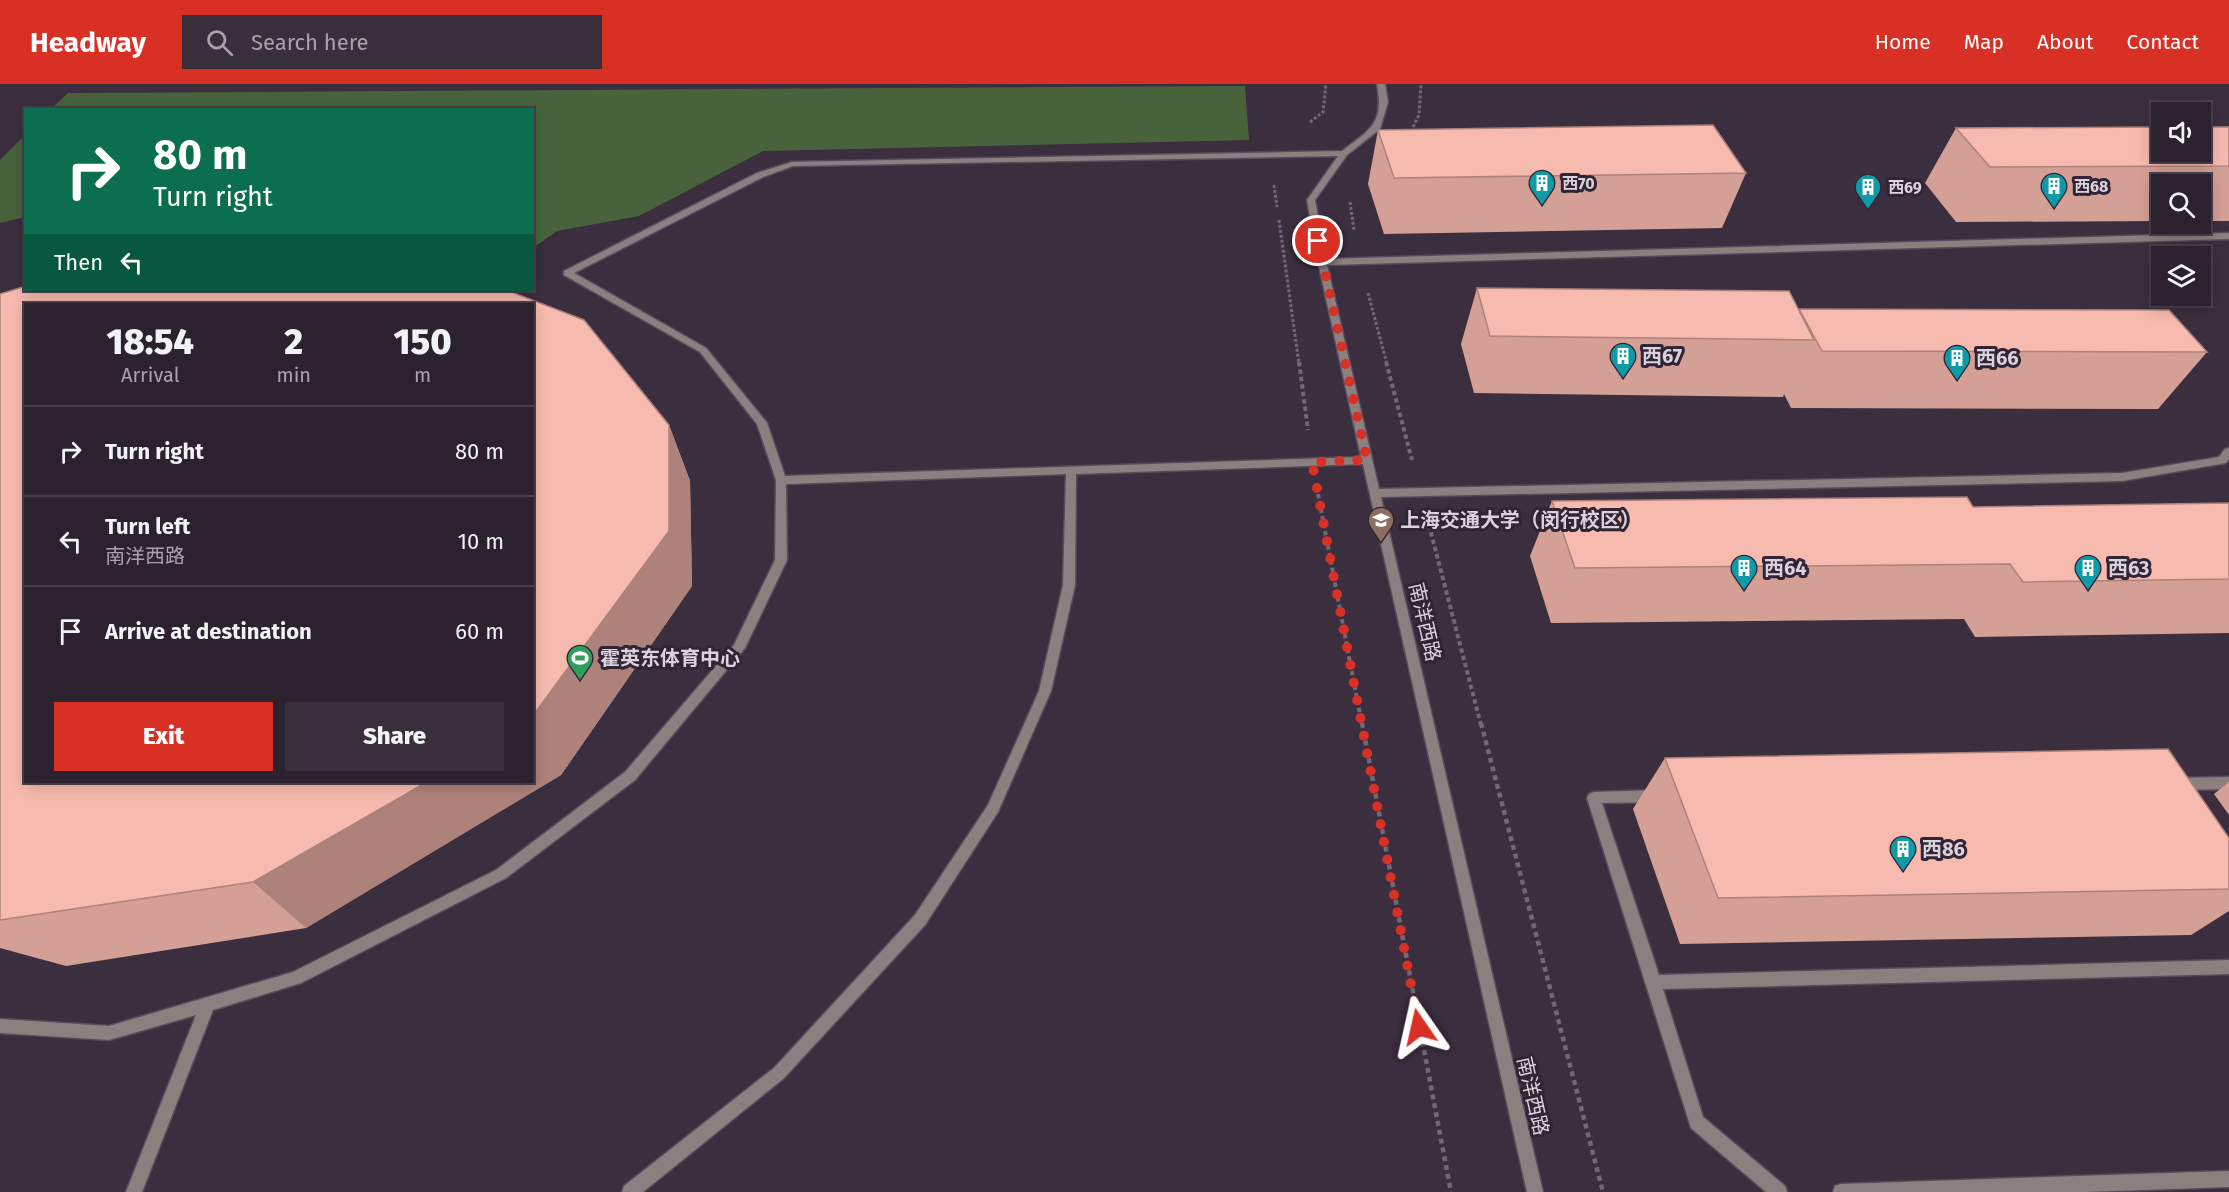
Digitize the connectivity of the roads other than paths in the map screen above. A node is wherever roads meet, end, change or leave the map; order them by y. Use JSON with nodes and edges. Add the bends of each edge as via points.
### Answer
{"nodes":[{"id":1,"x":1381,"y":84,"type":"edge"},
{"id":2,"x":1344,"y":153,"type":"junction"},
{"id":3,"x":2229,"y":236,"type":"edge"},
{"id":4,"x":1322,"y":262,"type":"junction"},
{"id":5,"x":2229,"y":452,"type":"edge"},
{"id":6,"x":1367,"y":460,"type":"junction"},
{"id":7,"x":1071,"y":471,"type":"junction"},
{"id":8,"x":781,"y":480,"type":"junction"},
{"id":9,"x":1375,"y":493,"type":"junction"},
{"id":10,"x":2229,"y":783,"type":"edge"},
{"id":11,"x":2157,"y":784,"type":"edge"},
{"id":12,"x":1678,"y":796,"type":"edge"},
{"id":13,"x":2229,"y":967,"type":"edge"},
{"id":14,"x":1654,"y":982,"type":"junction"},
{"id":15,"x":207,"y":1005,"type":"junction"},
{"id":16,"x":0,"y":1026,"type":"edge"},
{"id":17,"x":2229,"y":1179,"type":"edge"},
{"id":18,"x":134,"y":1192,"type":"edge"},
{"id":19,"x":630,"y":1192,"type":"edge"},
{"id":20,"x":1535,"y":1192,"type":"edge"},
{"id":21,"x":1779,"y":1192,"type":"edge"},
{"id":22,"x":1841,"y":1192,"type":"edge"}],
"edges":[{"from":1,"to":2,"type":"lane","name":"南洋西路","via":[[1384,102],[1376,129]]},
{"from":2,"to":4,"type":"lane","name":"南洋西路","via":[[1311,200]]},
{"from":2,"to":8,"type":"lane","via":[[792,164],[760,174],[567,273],[703,350],[762,423]]},
{"from":3,"to":4,"type":"lane"},
{"from":4,"to":6,"type":"lane","name":"南洋西路"},
{"from":5,"to":9,"type":"lane","via":[[2222,460],[2122,477]]},
{"from":6,"to":7,"type":"lane"},
{"from":6,"to":9,"type":"lane","name":"南洋西路"},
{"from":7,"to":8,"type":"lane"},
{"from":7,"to":19,"type":"lane","via":[[1069,585],[1045,691],[993,808],[920,920],[779,1073]]},
{"from":8,"to":15,"type":"lane","via":[[781,560],[739,648],[630,776],[501,874],[296,978]]},
{"from":9,"to":20,"type":"lane","name":"南洋西路"},
{"from":10,"to":11,"type":"lane"},
{"from":12,"to":14,"type":"lane","via":[[1594,798]]},
{"from":13,"to":14,"type":"lane"},
{"from":14,"to":21,"type":"lane","via":[[1697,1122]]},
{"from":15,"to":16,"type":"lane","via":[[109,1033]]},
{"from":15,"to":18,"type":"lane"},
{"from":17,"to":22,"type":"lane"}]}
